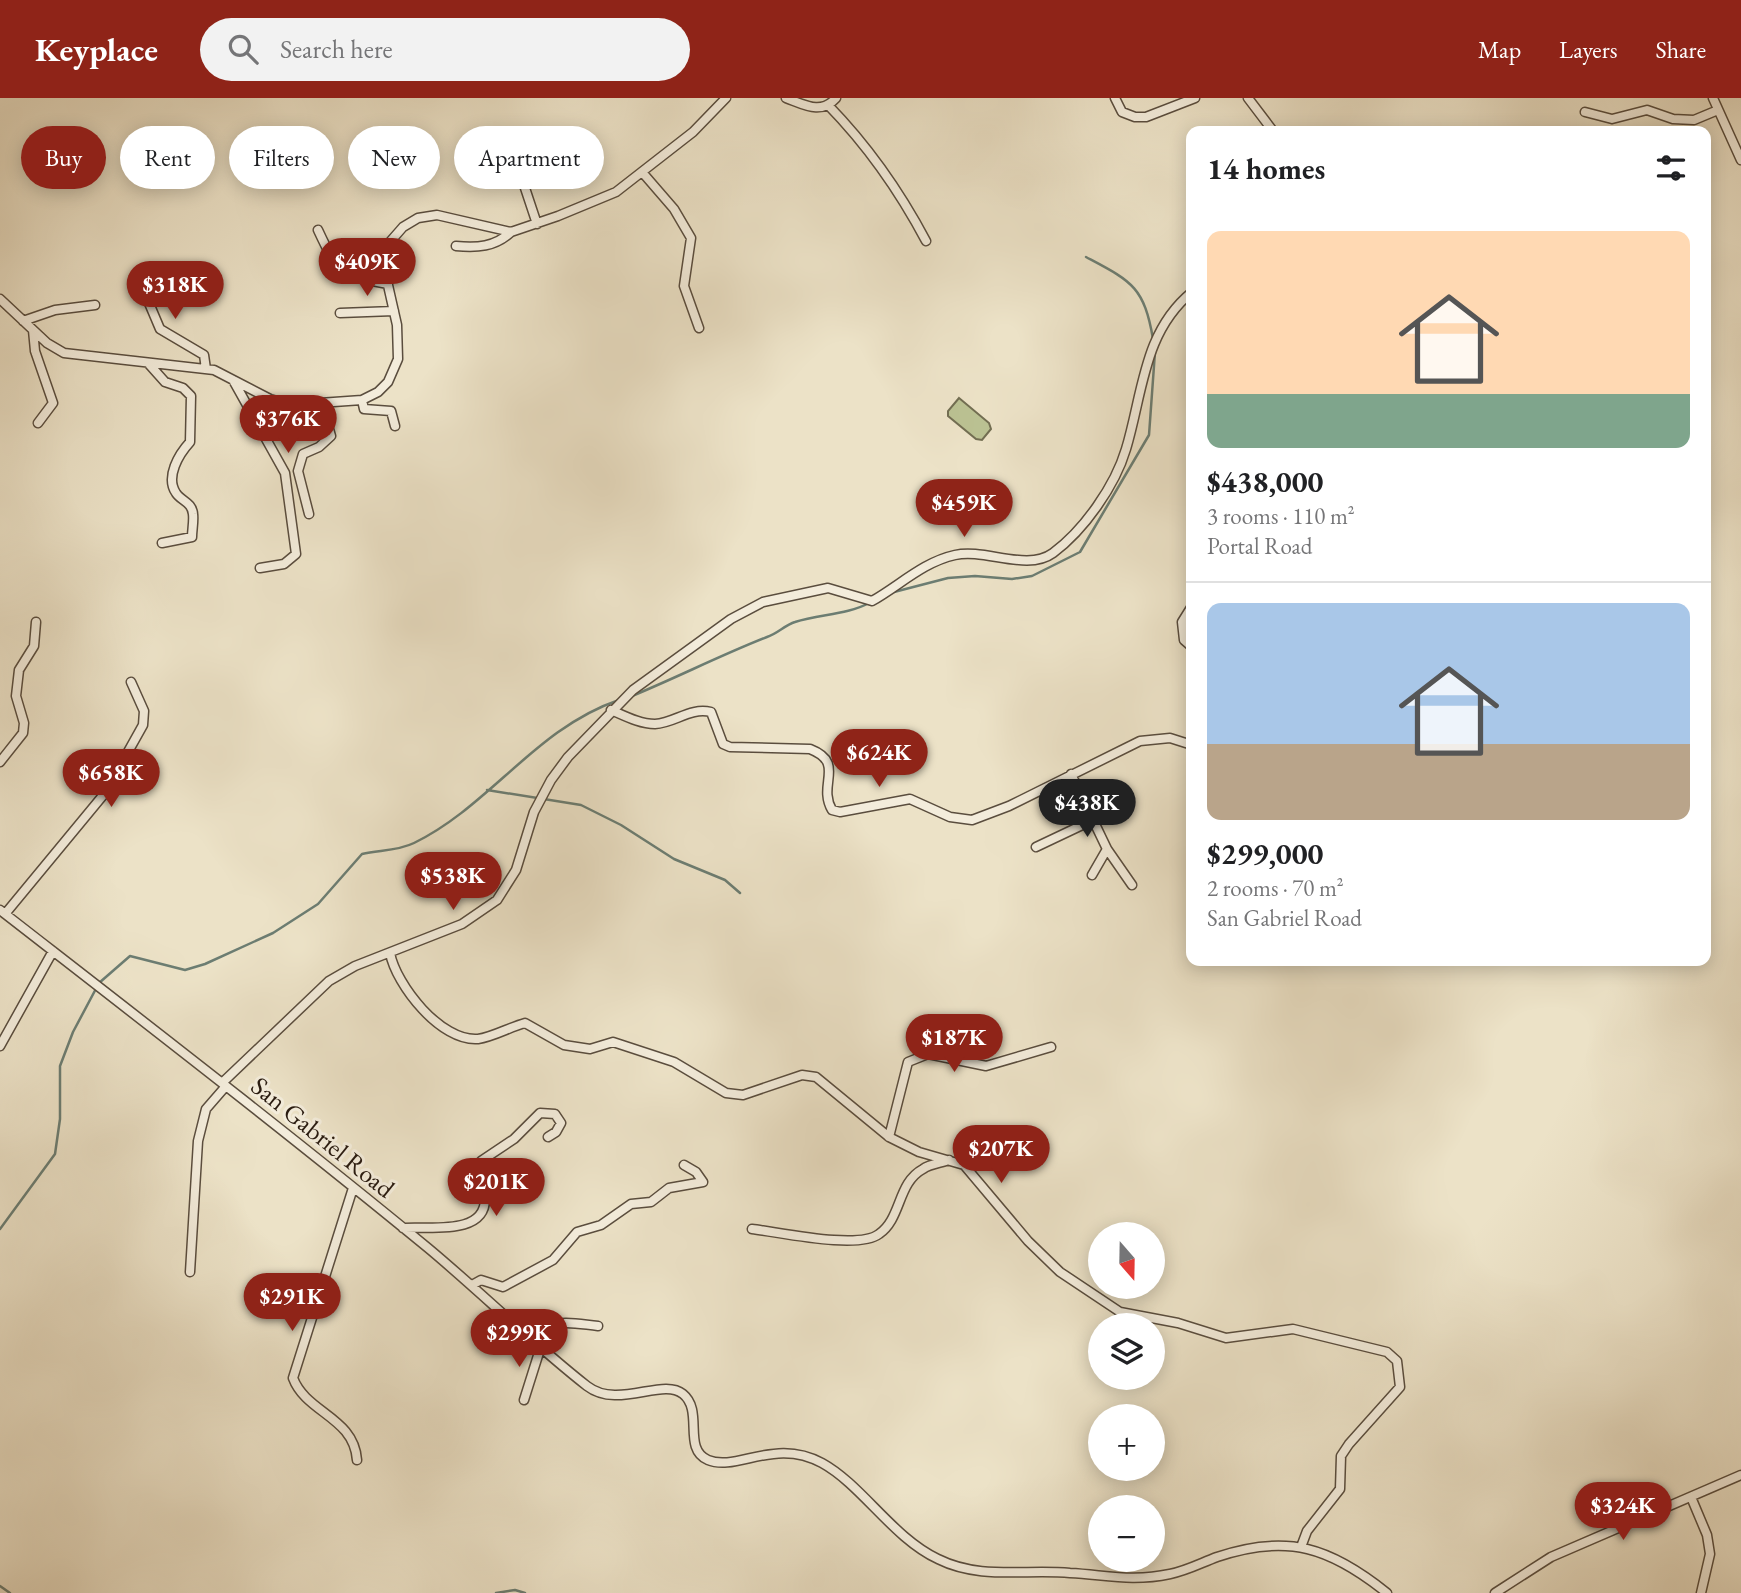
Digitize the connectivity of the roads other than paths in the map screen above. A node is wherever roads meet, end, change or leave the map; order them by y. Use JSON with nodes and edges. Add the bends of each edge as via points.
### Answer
{"nodes":[{"id":1,"x":726,"y":98,"type":"edge"},
{"id":2,"x":786,"y":98,"type":"edge"},
{"id":3,"x":836,"y":98,"type":"edge"},
{"id":4,"x":1115,"y":98,"type":"edge"},
{"id":5,"x":1195,"y":98,"type":"edge"},
{"id":6,"x":1248,"y":98,"type":"edge"},
{"id":7,"x":1713,"y":98,"type":"edge"},
{"id":8,"x":828,"y":105,"type":"junction"},
{"id":9,"x":1718,"y":110,"type":"junction"},
{"id":10,"x":1585,"y":111,"type":"dead end"},
{"id":11,"x":1269,"y":126,"type":"edge"},
{"id":12,"x":1741,"y":160,"type":"edge"},
{"id":13,"x":642,"y":172,"type":"junction"},
{"id":14,"x":525,"y":189,"type":"edge"},
{"id":15,"x":537,"y":224,"type":"junction"},
{"id":16,"x":318,"y":230,"type":"dead end"},
{"id":17,"x":511,"y":232,"type":"junction"},
{"id":18,"x":926,"y":241,"type":"dead end"},
{"id":19,"x":456,"y":246,"type":"dead end"},
{"id":20,"x":214,"y":282,"type":"dead end"},
{"id":21,"x":388,"y":284,"type":"junction"},
{"id":22,"x":0,"y":299,"type":"edge"},
{"id":23,"x":1186,"y":299,"type":"edge"},
{"id":24,"x":95,"y":306,"type":"dead end"},
{"id":25,"x":394,"y":311,"type":"junction"},
{"id":26,"x":340,"y":313,"type":"dead end"},
{"id":27,"x":23,"y":321,"type":"junction"},
{"id":28,"x":699,"y":328,"type":"dead end"},
{"id":29,"x":33,"y":330,"type":"junction"},
{"id":30,"x":148,"y":363,"type":"junction"},
{"id":31,"x":206,"y":369,"type":"junction"},
{"id":32,"x":233,"y":380,"type":"junction"},
{"id":33,"x":362,"y":400,"type":"junction"},
{"id":34,"x":301,"y":404,"type":"junction"},
{"id":35,"x":38,"y":424,"type":"dead end"},
{"id":36,"x":395,"y":425,"type":"dead end"},
{"id":37,"x":309,"y":514,"type":"dead end"},
{"id":38,"x":162,"y":543,"type":"dead end"},
{"id":39,"x":260,"y":568,"type":"dead end"},
{"id":40,"x":1186,"y":616,"type":"edge"},
{"id":41,"x":36,"y":622,"type":"dead end"},
{"id":42,"x":1186,"y":642,"type":"edge"},
{"id":43,"x":131,"y":682,"type":"dead end"},
{"id":44,"x":611,"y":710,"type":"junction"},
{"id":45,"x":1186,"y":743,"type":"edge"},
{"id":46,"x":0,"y":762,"type":"edge"},
{"id":47,"x":1071,"y":774,"type":"junction"},
{"id":48,"x":1093,"y":820,"type":"junction"},
{"id":49,"x":1036,"y":847,"type":"dead end"},
{"id":50,"x":1107,"y":849,"type":"junction"},
{"id":51,"x":1092,"y":876,"type":"dead end"},
{"id":52,"x":1132,"y":885,"type":"dead end"},
{"id":53,"x":2,"y":912,"type":"edge"},
{"id":54,"x":53,"y":951,"type":"junction"},
{"id":55,"x":390,"y":953,"type":"junction"},
{"id":56,"x":0,"y":1046,"type":"edge"},
{"id":57,"x":1051,"y":1047,"type":"dead end"},
{"id":58,"x":224,"y":1085,"type":"junction"},
{"id":59,"x":548,"y":1137,"type":"dead end"},
{"id":60,"x":889,"y":1137,"type":"junction"},
{"id":61,"x":949,"y":1160,"type":"junction"},
{"id":62,"x":684,"y":1165,"type":"dead end"},
{"id":63,"x":354,"y":1188,"type":"junction"},
{"id":64,"x":403,"y":1228,"type":"junction"},
{"id":65,"x":752,"y":1229,"type":"dead end"},
{"id":66,"x":190,"y":1272,"type":"dead end"},
{"id":67,"x":472,"y":1285,"type":"junction"},
{"id":68,"x":598,"y":1326,"type":"dead end"},
{"id":69,"x":532,"y":1338,"type":"junction"},
{"id":70,"x":541,"y":1346,"type":"junction"},
{"id":71,"x":524,"y":1400,"type":"dead end"},
{"id":72,"x":357,"y":1460,"type":"dead end"},
{"id":73,"x":1741,"y":1475,"type":"edge"},
{"id":74,"x":1691,"y":1497,"type":"junction"},
{"id":75,"x":1301,"y":1547,"type":"junction"},
{"id":76,"x":1387,"y":1593,"type":"edge"},
{"id":77,"x":1495,"y":1593,"type":"edge"},
{"id":78,"x":1701,"y":1593,"type":"edge"}],
"edges":[{"from":1,"to":13,"type":"street"},
{"from":2,"to":8,"type":"street","via":[[813,109]]},
{"from":3,"to":8,"type":"street"},
{"from":4,"to":5,"type":"street","via":[[1122,112],[1139,118]]},
{"from":6,"to":11,"type":"street"},
{"from":7,"to":9,"type":"street"},
{"from":8,"to":18,"type":"street","via":[[869,153]]},
{"from":9,"to":10,"type":"street","via":[[1694,120],[1647,110],[1612,118]]},
{"from":9,"to":12,"type":"street"},
{"from":13,"to":15,"type":"street","via":[[616,192]]},
{"from":13,"to":28,"type":"street","via":[[674,209],[691,238],[684,286]]},
{"from":14,"to":15,"type":"street"},
{"from":15,"to":17,"type":"street"},
{"from":16,"to":21,"type":"street","via":[[333,261],[351,277]]},
{"from":17,"to":19,"type":"street","via":[[501,242],[476,248]]},
{"from":17,"to":21,"type":"street","via":[[437,215],[418,218],[389,243]]},
{"from":20,"to":31,"type":"street","via":[[166,288],[149,303],[160,329],[204,355]]},
{"from":21,"to":25,"type":"street"},
{"from":22,"to":27,"type":"street"},
{"from":23,"to":44,"type":"street","via":[[1157,332],[1114,479],[1082,523],[1051,554],[1034,560],[976,552],[955,554],[872,601],[828,588],[763,602],[730,619]]},
{"from":24,"to":27,"type":"street","via":[[55,310]]},
{"from":25,"to":26,"type":"street"},
{"from":25,"to":33,"type":"street","via":[[400,346],[396,365],[388,382]]},
{"from":27,"to":29,"type":"street"},
{"from":29,"to":30,"type":"street","via":[[64,353]]},
{"from":29,"to":35,"type":"street","via":[[35,351],[53,403]]},
{"from":30,"to":31,"type":"street"},
{"from":30,"to":38,"type":"street","via":[[165,382],[191,396],[190,442],[178,455],[172,483],[193,512],[192,537]]},
{"from":31,"to":32,"type":"street"},
{"from":32,"to":34,"type":"street","via":[[278,402]]},
{"from":32,"to":39,"type":"street","via":[[285,473],[292,509],[296,554],[284,564]]},
{"from":33,"to":34,"type":"street"},
{"from":33,"to":36,"type":"street","via":[[364,409],[391,411]]},
{"from":34,"to":37,"type":"street","via":[[327,422],[331,436],[303,454],[298,471]]},
{"from":40,"to":42,"type":"street","via":[[1182,622]]},
{"from":41,"to":46,"type":"street","via":[[34,646],[19,670],[16,696],[23,733]]},
{"from":43,"to":53,"type":"street","via":[[144,711],[143,725],[105,793]]},
{"from":44,"to":47,"type":"street","via":[[656,724],[694,711],[711,712],[723,744],[730,747],[810,749],[823,754],[829,760],[826,800],[832,810],[840,812],[910,799],[950,817],[972,820]]},
{"from":44,"to":55,"type":"street","via":[[551,780],[503,894],[475,917]]},
{"from":45,"to":47,"type":"street","via":[[1170,738],[1140,741]]},
{"from":47,"to":48,"type":"street"},
{"from":48,"to":49,"type":"street"},
{"from":48,"to":50,"type":"street"},
{"from":50,"to":51,"type":"street"},
{"from":50,"to":52,"type":"street"},
{"from":53,"to":54,"type":"street","name":"San Gabriel Road"},
{"from":54,"to":56,"type":"street"},
{"from":54,"to":58,"type":"street","name":"San Gabriel Road"},
{"from":55,"to":58,"type":"street","via":[[355,966],[319,989]]},
{"from":55,"to":60,"type":"street","via":[[415,1000],[451,1033],[478,1039],[525,1023],[564,1045],[590,1049],[613,1042],[674,1062],[726,1093],[743,1095],[802,1075],[816,1077]]},
{"from":57,"to":60,"type":"street","via":[[986,1066],[928,1054],[908,1062]]},
{"from":58,"to":63,"type":"street","name":"San Gabriel Road"},
{"from":58,"to":66,"type":"street","via":[[206,1110],[198,1141]]},
{"from":59,"to":64,"type":"street","via":[[561,1123],[555,1114],[540,1113],[514,1139],[481,1161],[485,1199],[482,1215],[471,1224]]},
{"from":60,"to":61,"type":"street"},
{"from":61,"to":65,"type":"street","via":[[921,1169],[902,1191],[893,1220],[878,1236],[852,1241]]},
{"from":61,"to":75,"type":"street","via":[[964,1165],[1060,1272],[1120,1311],[1226,1338],[1293,1329],[1387,1352],[1397,1361],[1400,1387],[1341,1456],[1340,1489],[1307,1531]]},
{"from":62,"to":67,"type":"street","via":[[703,1182],[669,1188],[651,1202],[631,1204],[601,1225],[577,1231],[553,1260],[503,1287],[481,1280]]},
{"from":63,"to":64,"type":"street","name":"San Gabriel Road"},
{"from":63,"to":72,"type":"street","via":[[293,1378],[297,1389],[344,1426],[356,1445]]},
{"from":64,"to":67,"type":"street","name":"San Gabriel Road"},
{"from":67,"to":69,"type":"street","name":"San Gabriel Road"},
{"from":68,"to":69,"type":"street","via":[[563,1322],[544,1326]]},
{"from":69,"to":70,"type":"street","name":"San Gabriel Road"},
{"from":70,"to":71,"type":"street"},
{"from":70,"to":75,"type":"street","name":"San Gabriel Road","via":[[592,1390],[631,1396],[665,1388],[680,1391],[690,1403],[694,1449],[704,1459],[719,1463],[774,1451],[818,1461],[905,1536],[937,1559],[964,1567],[995,1574],[1070,1573],[1132,1580],[1176,1573],[1252,1547]]},
{"from":73,"to":74,"type":"street"},
{"from":74,"to":77,"type":"street","via":[[1551,1557]]},
{"from":74,"to":78,"type":"street","via":[[1710,1554]]},
{"from":75,"to":76,"type":"street","name":"San Gabriel Road","via":[[1340,1559]]}]}
